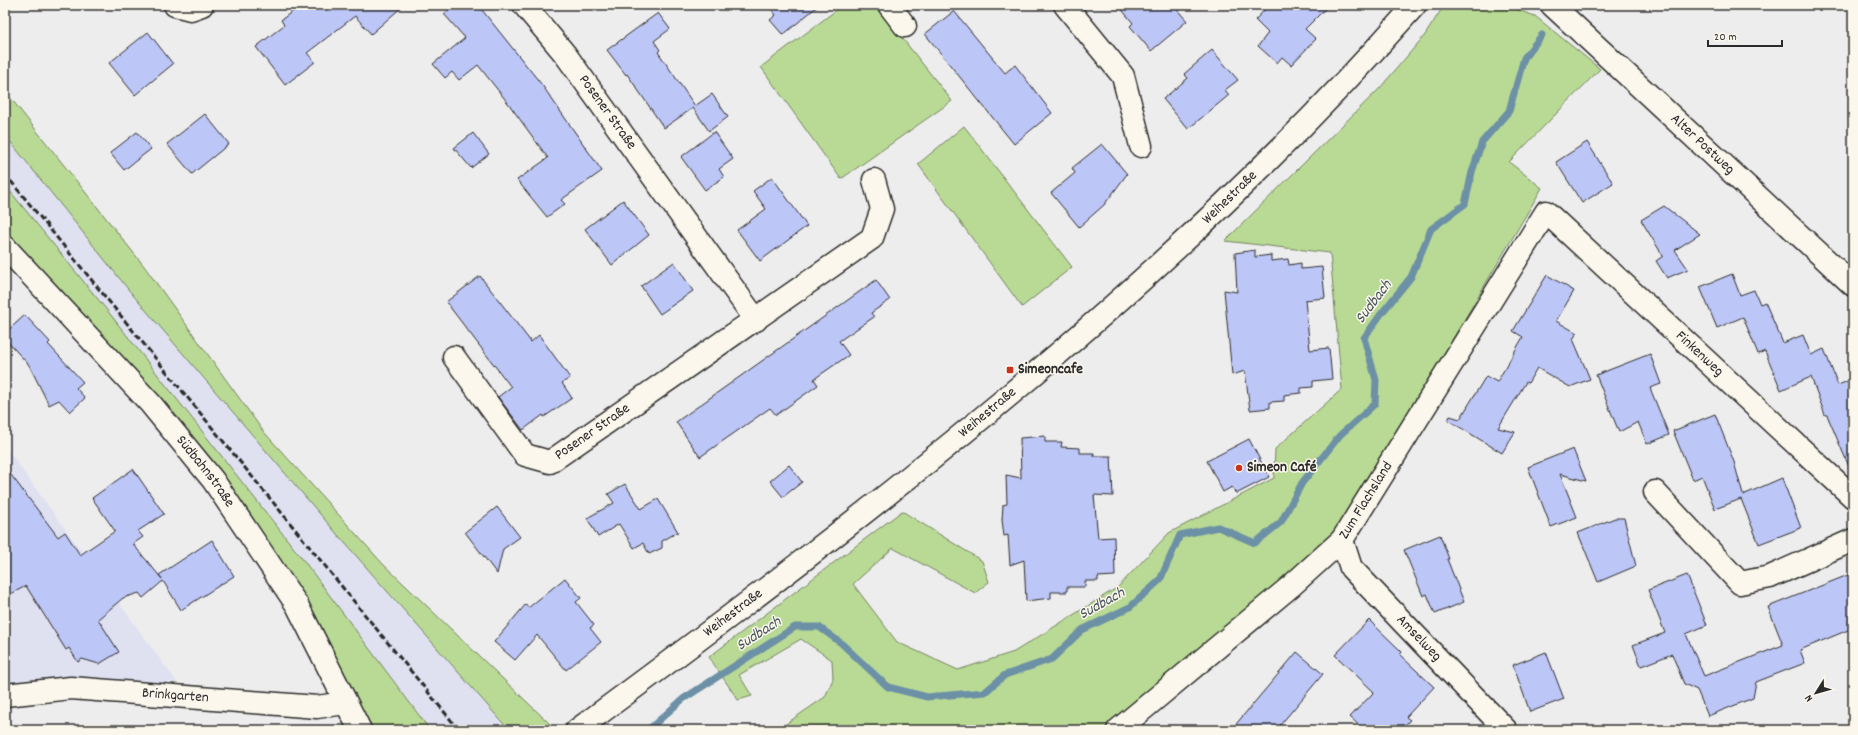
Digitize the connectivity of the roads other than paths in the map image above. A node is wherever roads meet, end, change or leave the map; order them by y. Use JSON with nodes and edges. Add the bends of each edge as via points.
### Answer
{"nodes":[{"id":1,"x":524,"y":5,"type":"edge"},
{"id":2,"x":889,"y":5,"type":"edge"},
{"id":3,"x":1065,"y":5,"type":"edge"},
{"id":4,"x":1415,"y":5,"type":"edge"},
{"id":5,"x":1552,"y":5,"type":"edge"},
{"id":6,"x":905,"y":26,"type":"dead end"},
{"id":7,"x":1141,"y":146,"type":"dead end"},
{"id":8,"x":874,"y":180,"type":"dead end"},
{"id":9,"x":1546,"y":212,"type":"joint"},
{"id":10,"x":5,"y":247,"type":"edge"},
{"id":11,"x":1850,"y":277,"type":"edge"},
{"id":12,"x":756,"y":320,"type":"junction"},
{"id":13,"x":454,"y":357,"type":"dead end"},
{"id":14,"x":1655,"y":492,"type":"dead end"},
{"id":15,"x":1853,"y":497,"type":"edge"},
{"id":16,"x":1342,"y":540,"type":"junction"},
{"id":17,"x":1853,"y":540,"type":"edge"},
{"id":18,"x":5,"y":695,"type":"edge"},
{"id":19,"x":345,"y":703,"type":"junction"},
{"id":20,"x":360,"y":730,"type":"edge"},
{"id":21,"x":577,"y":730,"type":"edge"},
{"id":22,"x":1118,"y":730,"type":"edge"},
{"id":23,"x":1506,"y":730,"type":"edge"}],
"edges":[{"from":1,"to":12,"type":"street","name":"Posener Straße","via":[[565,54]]},
{"from":2,"to":6,"type":"street"},
{"from":3,"to":7,"type":"street","via":[[1123,76]]},
{"from":4,"to":21,"type":"street","name":"Weihestraße","via":[[1347,81],[1285,144],[1167,256],[1042,369],[809,557]]},
{"from":5,"to":11,"type":"street","name":"Alter Postweg"},
{"from":8,"to":12,"type":"street","name":"Posener Straße","via":[[882,209],[872,238]]},
{"from":9,"to":15,"type":"street","name":"Finkenweg"},
{"from":9,"to":16,"type":"street","name":"Zum Flachsland"},
{"from":10,"to":19,"type":"street","name":"Südbahnstraße","via":[[150,403],[213,480],[297,605]]},
{"from":12,"to":13,"type":"street","name":"Posener Straße","via":[[550,462],[524,455]]},
{"from":14,"to":17,"type":"street","via":[[1740,583],[1770,577]]},
{"from":16,"to":22,"type":"street","name":"Zum Flachsland","via":[[1291,586]]},
{"from":16,"to":23,"type":"street","name":"Amselweg","via":[[1351,568]]},
{"from":18,"to":19,"type":"street","name":"Brinkgarten","via":[[71,688],[317,707]]},
{"from":19,"to":20,"type":"street","name":"Südbahnstraße"}]}
